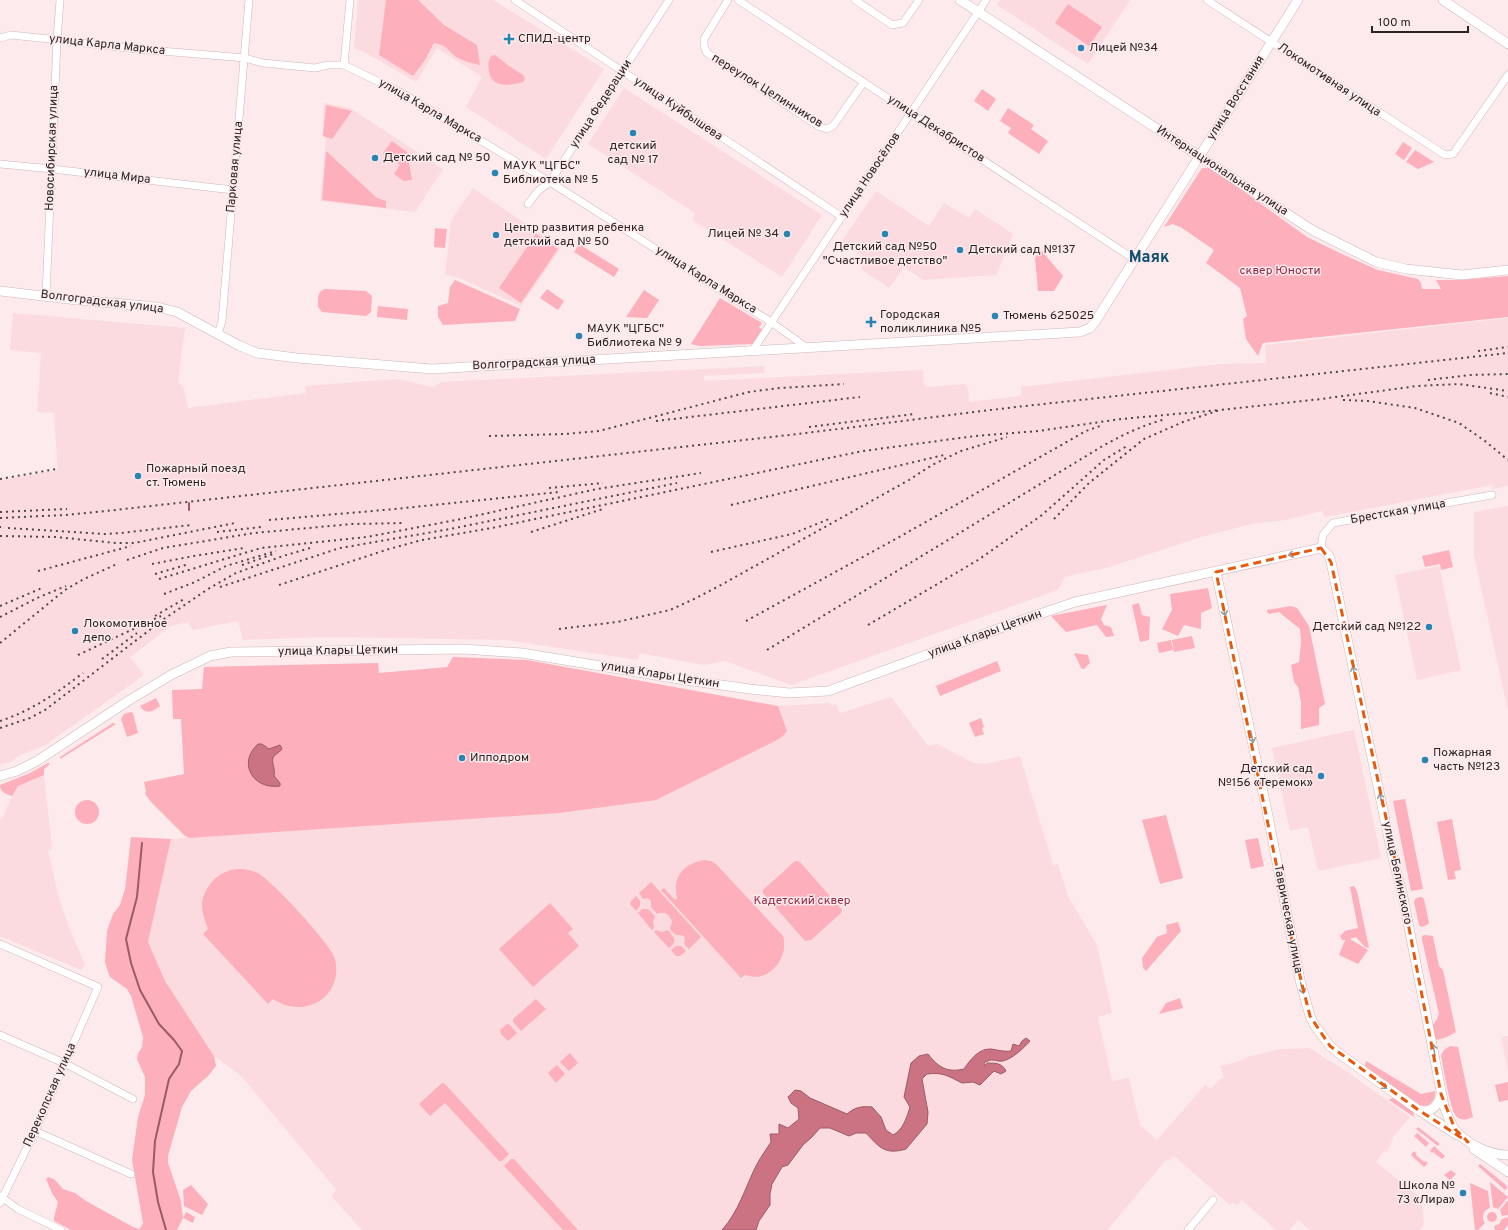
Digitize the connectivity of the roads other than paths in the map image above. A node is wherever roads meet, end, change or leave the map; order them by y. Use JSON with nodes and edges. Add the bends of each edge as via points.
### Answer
{"nodes":[{"id":1,"x":60,"y":0,"type":"edge"},
{"id":2,"x":250,"y":0,"type":"edge"},
{"id":3,"x":350,"y":0,"type":"edge"},
{"id":4,"x":515,"y":0,"type":"edge"},
{"id":5,"x":669,"y":0,"type":"edge"},
{"id":6,"x":728,"y":0,"type":"edge"},
{"id":7,"x":738,"y":0,"type":"edge"},
{"id":8,"x":855,"y":0,"type":"edge"},
{"id":9,"x":919,"y":0,"type":"edge"},
{"id":10,"x":960,"y":0,"type":"edge"},
{"id":11,"x":986,"y":0,"type":"edge"},
{"id":12,"x":1207,"y":0,"type":"edge"},
{"id":13,"x":1298,"y":0,"type":"edge"},
{"id":14,"x":1443,"y":0,"type":"edge"},
{"id":15,"x":978,"y":12,"type":"junction"},
{"id":16,"x":0,"y":38,"type":"edge"},
{"id":17,"x":57,"y":40,"type":"junction"},
{"id":18,"x":1271,"y":41,"type":"junction"},
{"id":19,"x":1508,"y":44,"type":"edge"},
{"id":20,"x":245,"y":58,"type":"junction"},
{"id":21,"x":344,"y":65,"type":"junction"},
{"id":22,"x":623,"y":71,"type":"junction"},
{"id":23,"x":1508,"y":75,"type":"edge"},
{"id":24,"x":864,"y":82,"type":"junction"},
{"id":25,"x":911,"y":113,"type":"junction"},
{"id":26,"x":1200,"y":156,"type":"junction"},
{"id":27,"x":0,"y":164,"type":"edge"},
{"id":28,"x":52,"y":168,"type":"junction"},
{"id":29,"x":550,"y":182,"type":"junction"},
{"id":30,"x":233,"y":190,"type":"junction"},
{"id":31,"x":528,"y":204,"type":"dead end"},
{"id":32,"x":842,"y":217,"type":"junction"},
{"id":33,"x":1134,"y":259,"type":"junction"},
{"id":34,"x":1508,"y":270,"type":"edge"},
{"id":35,"x":0,"y":291,"type":"edge"},
{"id":36,"x":46,"y":296,"type":"junction"},
{"id":37,"x":771,"y":322,"type":"junction"},
{"id":38,"x":1080,"y":332,"type":"joint"},
{"id":39,"x":218,"y":334,"type":"junction"},
{"id":40,"x":806,"y":347,"type":"junction"},
{"id":41,"x":753,"y":350,"type":"junction"},
{"id":42,"x":1492,"y":495,"type":"dead end"},
{"id":43,"x":1322,"y":548,"type":"junction"},
{"id":44,"x":1216,"y":572,"type":"junction"},
{"id":45,"x":0,"y":776,"type":"edge"},
{"id":46,"x":0,"y":944,"type":"edge"},
{"id":47,"x":0,"y":1035,"type":"edge"},
{"id":48,"x":64,"y":1064,"type":"junction"},
{"id":49,"x":1441,"y":1094,"type":"junction"},
{"id":50,"x":133,"y":1098,"type":"dead end"},
{"id":51,"x":1416,"y":1109,"type":"junction"},
{"id":52,"x":35,"y":1131,"type":"junction"},
{"id":53,"x":1468,"y":1142,"type":"junction"},
{"id":54,"x":1508,"y":1155,"type":"edge"},
{"id":55,"x":1508,"y":1172,"type":"edge"},
{"id":56,"x":131,"y":1174,"type":"dead end"},
{"id":57,"x":1,"y":1199,"type":"edge"},
{"id":58,"x":1213,"y":1200,"type":"dead end"},
{"id":59,"x":61,"y":1230,"type":"edge"},
{"id":60,"x":1188,"y":1230,"type":"edge"}],
"edges":[{"from":1,"to":17,"type":"street","name":"Новосибирская улица"},
{"from":2,"to":20,"type":"street","name":"Парковая улица"},
{"from":3,"to":21,"type":"street"},
{"from":4,"to":22,"type":"street","name":"улица Куйбышева"},
{"from":5,"to":22,"type":"street","name":"улица Федерации"},
{"from":6,"to":24,"type":"street","name":"переулок Целинников","via":[[704,39],[707,53],[820,127],[827,129],[833,126]]},
{"from":7,"to":24,"type":"street","name":"улица Декабристов"},
{"from":8,"to":9,"type":"street","via":[[892,25],[903,23]]},
{"from":10,"to":15,"type":"street","name":"Интернациональная улица"},
{"from":11,"to":15,"type":"street","name":"улица Новосёлов"},
{"from":12,"to":18,"type":"street","name":"Локомотивная улица"},
{"from":13,"to":18,"type":"street","name":"улица Восстания"},
{"from":14,"to":19,"type":"street"},
{"from":15,"to":25,"type":"street","name":"улица Новосёлов"},
{"from":15,"to":26,"type":"street","name":"Интернациональная улица"},
{"from":16,"to":17,"type":"street","name":"улица Карла Маркса","via":[[11,35]]},
{"from":17,"to":20,"type":"street","name":"улица Карла Маркса"},
{"from":17,"to":28,"type":"street","name":"Новосибирская улица"},
{"from":18,"to":23,"type":"street","name":"Локомотивная улица","via":[[1445,155],[1453,154]]},
{"from":18,"to":26,"type":"street","name":"улица Восстания"},
{"from":20,"to":21,"type":"street","name":"улица Карла Маркса","via":[[316,68]]},
{"from":20,"to":30,"type":"street","name":"Парковая улица"},
{"from":21,"to":29,"type":"street","name":"улица Карла Маркса","via":[[398,91]]},
{"from":22,"to":29,"type":"street","name":"улица Федерации"},
{"from":22,"to":32,"type":"street","name":"улица Куйбышева"},
{"from":24,"to":25,"type":"street","name":"улица Декабристов"},
{"from":25,"to":32,"type":"street","name":"улица Новосёлов"},
{"from":25,"to":33,"type":"street","name":"улица Декабристов"},
{"from":26,"to":33,"type":"street","name":"улица Восстания"},
{"from":26,"to":34,"type":"street","name":"Интернациональная улица","via":[[1312,230],[1376,262],[1406,269],[1462,275]]},
{"from":27,"to":28,"type":"street","name":"улица Мира"},
{"from":28,"to":30,"type":"street","name":"улица Мира"},
{"from":28,"to":36,"type":"street","name":"Новосибирская улица"},
{"from":29,"to":31,"type":"street","name":"улица Федерации","via":[[538,191]]},
{"from":29,"to":37,"type":"street","name":"улица Карла Маркса"},
{"from":30,"to":39,"type":"street","name":"Парковая улица","via":[[222,321]]},
{"from":32,"to":37,"type":"street","name":"улица Новосёлов"},
{"from":33,"to":38,"type":"street","name":"улица Восстания","via":[[1095,322],[1090,328]]},
{"from":35,"to":36,"type":"street","name":"Волгоградская улица"},
{"from":36,"to":39,"type":"street","name":"Волгоградская улица","via":[[161,308],[177,312]]},
{"from":37,"to":40,"type":"street","name":"улица Карла Маркса"},
{"from":37,"to":41,"type":"street","name":"улица Новосёлов"},
{"from":38,"to":40,"type":"street","name":"Волгоградская улица"},
{"from":39,"to":41,"type":"street","name":"Волгоградская улица","via":[[257,353],[432,369]]},
{"from":40,"to":41,"type":"street","name":"Волгоградская улица"},
{"from":42,"to":43,"type":"street","name":"Брестская улица","via":[[1333,522],[1323,535]]},
{"from":43,"to":44,"type":"street","name":"улица Клары Цеткин","one_way":true},
{"from":49,"to":43,"type":"street","name":"улица Белинского","one_way":true,"via":[[1403,897],[1329,556]]},
{"from":44,"to":45,"type":"street","name":"улица Клары Цеткин","via":[[1075,602],[828,691],[789,693],[750,689],[522,653],[463,649],[231,652],[210,656],[171,675],[37,761]]},
{"from":44,"to":51,"type":"street","name":"Таврическая улица","one_way":true,"via":[[1300,980],[1310,1016],[1330,1046]]},
{"from":46,"to":48,"type":"street","name":"Перекопская улица","via":[[98,987]]},
{"from":47,"to":48,"type":"street"},
{"from":48,"to":50,"type":"street"},
{"from":48,"to":52,"type":"street","name":"Перекопская улица"},
{"from":49,"to":51,"type":"street","via":[[1440,1101],[1430,1110]]},
{"from":49,"to":53,"type":"street","name":"улица Белинского","via":[[1455,1129]]},
{"from":51,"to":53,"type":"street","name":"Таврическая улица"},
{"from":52,"to":56,"type":"street"},
{"from":52,"to":57,"type":"street","name":"Перекопская улица"},
{"from":53,"to":54,"type":"street","name":"улица Белинского","via":[[1494,1153]]},
{"from":53,"to":55,"type":"street","name":"Таврическая улица"},
{"from":57,"to":59,"type":"street"},
{"from":58,"to":60,"type":"street"}]}
